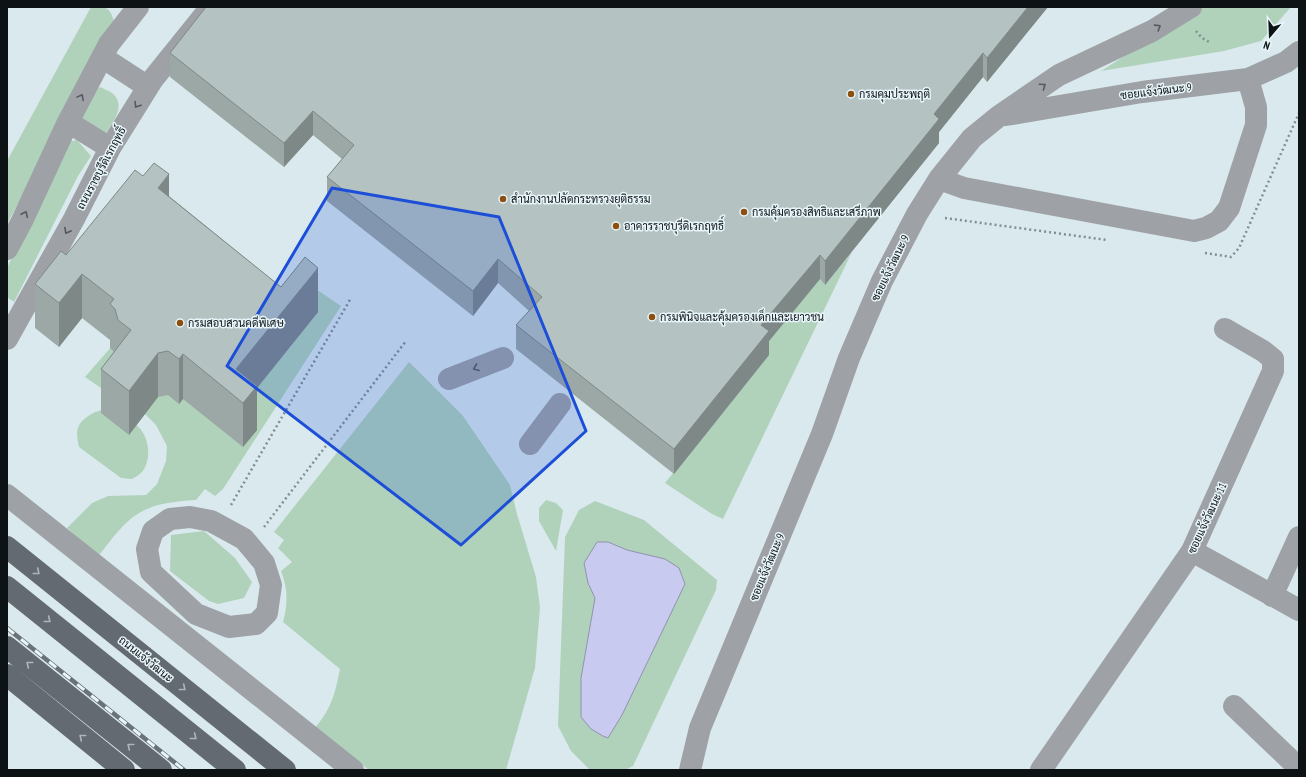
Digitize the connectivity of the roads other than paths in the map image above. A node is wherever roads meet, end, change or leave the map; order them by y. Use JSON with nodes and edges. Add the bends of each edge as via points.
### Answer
{"nodes":[{"id":1,"x":211,"y":7,"type":"edge"},
{"id":2,"x":128,"y":11,"type":"edge"},
{"id":3,"x":1193,"y":16,"type":"edge"},
{"id":4,"x":1299,"y":52,"type":"edge"},
{"id":5,"x":102,"y":57,"type":"junction"},
{"id":6,"x":1248,"y":79,"type":"junction"},
{"id":7,"x":148,"y":87,"type":"junction"},
{"id":8,"x":999,"y":116,"type":"junction"},
{"id":9,"x":68,"y":122,"type":"junction"},
{"id":10,"x":110,"y":148,"type":"junction"},
{"id":11,"x":938,"y":179,"type":"junction"},
{"id":12,"x":7,"y":249,"type":"edge"},
{"id":13,"x":1225,"y":328,"type":"dead end"},
{"id":14,"x":7,"y":339,"type":"edge"},
{"id":15,"x":504,"y":358,"type":"dead end"},
{"id":16,"x":449,"y":379,"type":"dead end"},
{"id":17,"x":560,"y":404,"type":"dead end"},
{"id":18,"x":530,"y":444,"type":"dead end"},
{"id":19,"x":7,"y":495,"type":"edge"},
{"id":20,"x":1299,"y":537,"type":"edge"},
{"id":21,"x":249,"y":546,"type":"joint"},
{"id":22,"x":7,"y":547,"type":"edge"},
{"id":23,"x":1192,"y":551,"type":"junction"},
{"id":24,"x":7,"y":587,"type":"edge"},
{"id":25,"x":1272,"y":596,"type":"junction"},
{"id":26,"x":1299,"y":610,"type":"edge"},
{"id":27,"x":7,"y":647,"type":"edge"},
{"id":28,"x":7,"y":676,"type":"edge"},
{"id":29,"x":1234,"y":706,"type":"dead end"},
{"id":30,"x":700,"y":728,"type":"junction"},
{"id":31,"x":1299,"y":768,"type":"edge"},
{"id":32,"x":124,"y":770,"type":"edge"},
{"id":33,"x":161,"y":770,"type":"edge"},
{"id":34,"x":236,"y":770,"type":"edge"},
{"id":35,"x":285,"y":770,"type":"edge"},
{"id":36,"x":353,"y":770,"type":"edge"},
{"id":37,"x":673,"y":770,"type":"edge"},
{"id":38,"x":690,"y":770,"type":"edge"},
{"id":39,"x":1041,"y":770,"type":"edge"}],
"edges":[{"from":1,"to":7,"type":"street","name":"ถนนราชบุรีดิเรกฤทธิ์"},
{"from":2,"to":5,"type":"street"},
{"from":8,"to":3,"type":"street","one_way":true,"via":[[1059,75],[1152,31]]},
{"from":4,"to":6,"type":"street","name":"ซอยแจ้งวัฒนะ 9","via":[[1286,62]]},
{"from":5,"to":7,"type":"street"},
{"from":9,"to":5,"type":"street","one_way":true},
{"from":6,"to":8,"type":"street","name":"ซอยแจ้งวัฒนะ 9","via":[[1142,92]]},
{"from":6,"to":11,"type":"street","via":[[1256,107],[1256,125],[1229,208],[1219,221],[1206,228],[1194,230],[979,191]]},
{"from":7,"to":10,"type":"street","name":"ถนนราชบุรีดิเรกฤทธิ์","one_way":true},
{"from":8,"to":11,"type":"street","name":"ซอยแจ้งวัฒนะ 9","via":[[972,138]]},
{"from":9,"to":10,"type":"street"},
{"from":12,"to":9,"type":"street","one_way":true},
{"from":10,"to":14,"type":"street","name":"ถนนราชบุรีดิเรกฤทธิ์","one_way":true,"via":[[74,219]]},
{"from":11,"to":30,"type":"street","name":"ซอยแจ้งวัฒนะ 9","via":[[879,288],[849,358],[822,434]]},
{"from":13,"to":23,"type":"street","name":"ซอยแจ้งวัฒนะ 11","via":[[1273,360],[1274,371]]},
{"from":15,"to":16,"type":"street","one_way":true},
{"from":17,"to":18,"type":"street"},
{"from":19,"to":36,"type":"street"},
{"from":20,"to":25,"type":"street"},
{"from":21,"to":21,"type":"street","via":[[244,539],[211,521],[190,517],[170,519],[153,531],[147,549],[151,572],[196,614],[229,627],[256,624],[267,613],[272,585],[264,563]]},
{"from":22,"to":35,"type":"main road","name":"ถนนแจ้งวัฒนะ","one_way":true},
{"from":23,"to":25,"type":"street"},
{"from":23,"to":39,"type":"street","name":"ซอยแจ้งวัฒนะ 11"},
{"from":24,"to":34,"type":"main road","one_way":true},
{"from":25,"to":26,"type":"street"},
{"from":33,"to":27,"type":"main road","one_way":true},
{"from":32,"to":28,"type":"main road","one_way":true},
{"from":29,"to":31,"type":"street"},
{"from":30,"to":37,"type":"street","name":"ซอยแจ้งวัฒนะ 9"},
{"from":30,"to":38,"type":"street","name":"ซอยแจ้งวัฒนะ 9"}]}
